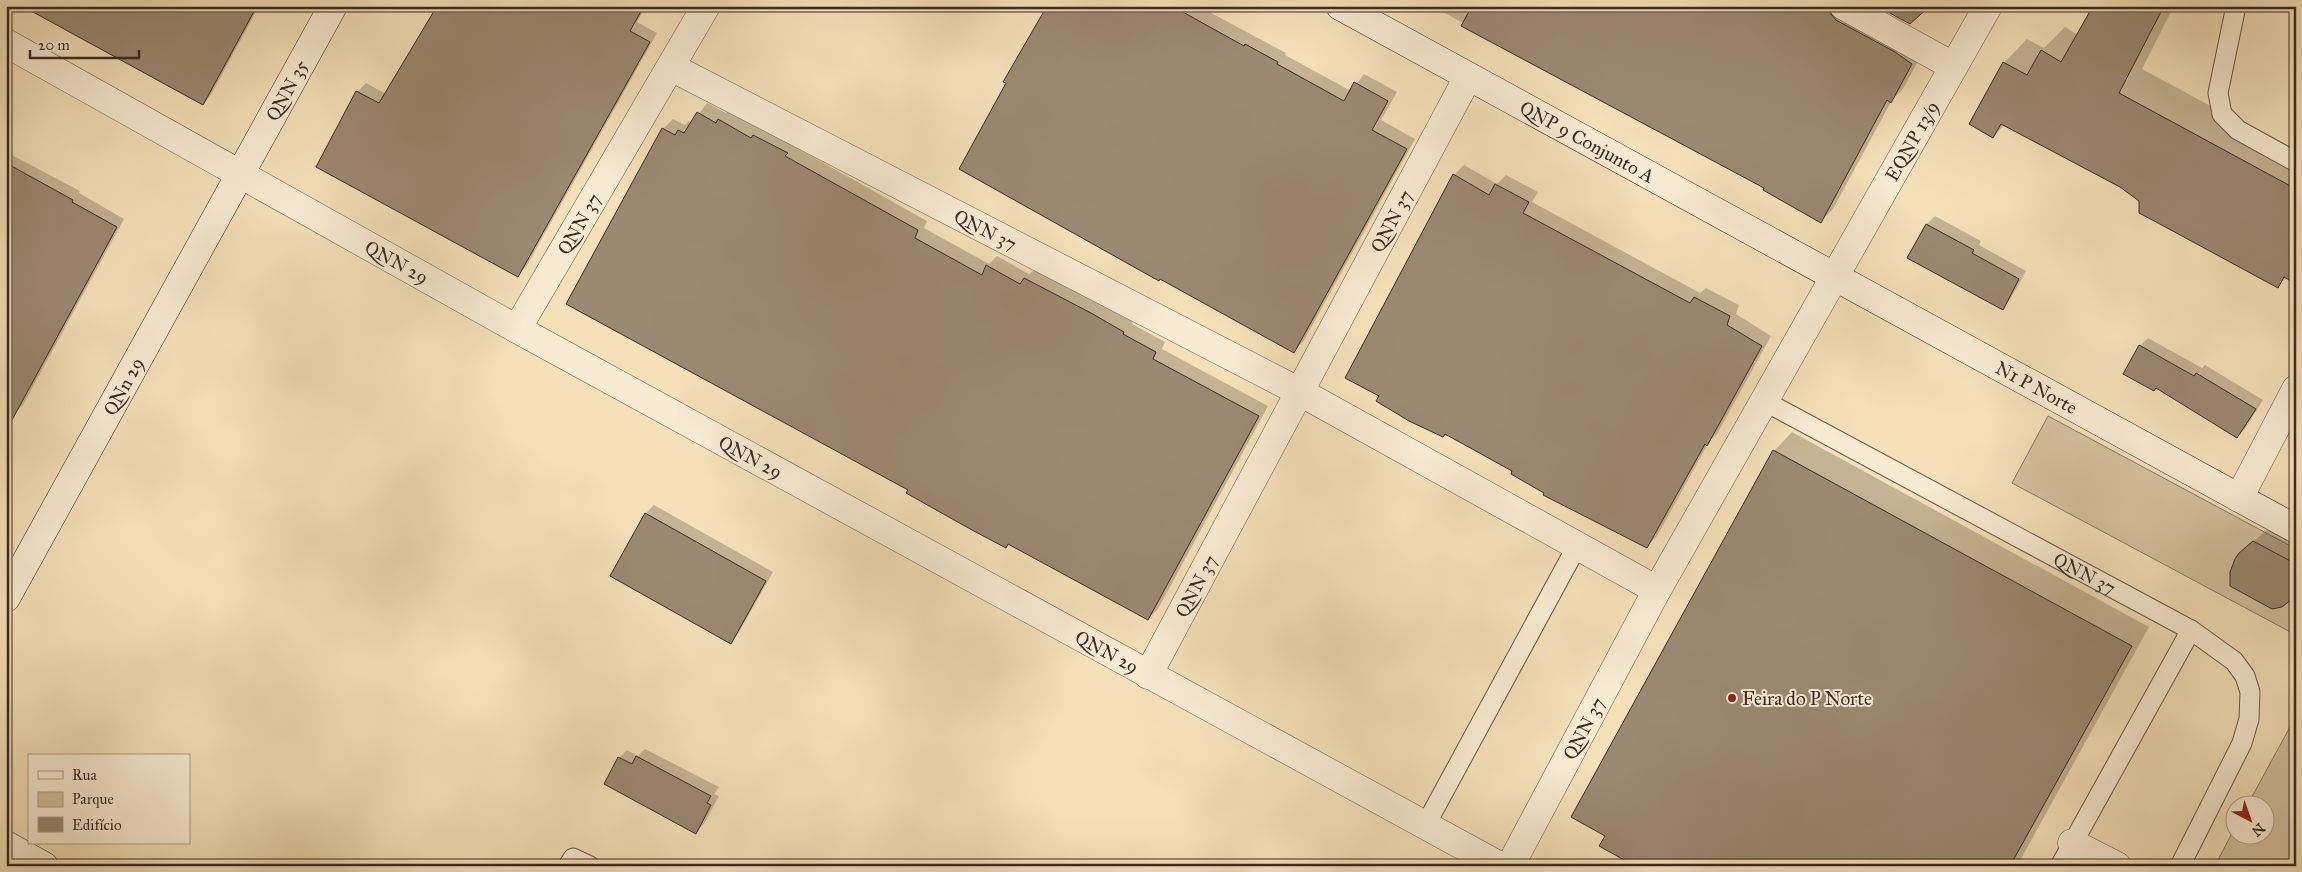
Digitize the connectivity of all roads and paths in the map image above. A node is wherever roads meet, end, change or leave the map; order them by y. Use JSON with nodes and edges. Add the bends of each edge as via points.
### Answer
{"nodes":[{"id":1,"x":333,"y":6,"type":"edge"},
{"id":2,"x":706,"y":6,"type":"edge"},
{"id":3,"x":1340,"y":6,"type":"edge"},
{"id":4,"x":1844,"y":6,"type":"edge"},
{"id":5,"x":1988,"y":6,"type":"edge"},
{"id":6,"x":2236,"y":6,"type":"edge"},
{"id":7,"x":6,"y":43,"type":"edge"},
{"id":8,"x":1953,"y":66,"type":"junction"},
{"id":9,"x":671,"y":67,"type":"junction"},
{"id":10,"x":1468,"y":77,"type":"junction"},
{"id":11,"x":2296,"y":162,"type":"edge"},
{"id":12,"x":240,"y":175,"type":"junction"},
{"id":13,"x":1835,"y":276,"type":"junction"},
{"id":14,"x":516,"y":329,"type":"junction"},
{"id":15,"x":2296,"y":389,"type":"edge"},
{"id":16,"x":1300,"y":392,"type":"junction"},
{"id":17,"x":1764,"y":400,"type":"junction"},
{"id":18,"x":2238,"y":498,"type":"junction"},
{"id":19,"x":2296,"y":529,"type":"edge"},
{"id":20,"x":1577,"y":546,"type":"junction"},
{"id":21,"x":1657,"y":590,"type":"junction"},
{"id":22,"x":6,"y":598,"type":"edge"},
{"id":23,"x":2191,"y":630,"type":"junction"},
{"id":24,"x":1148,"y":675,"type":"junction"},
{"id":25,"x":1425,"y":826,"type":"junction"},
{"id":26,"x":6,"y":845,"type":"edge"},
{"id":27,"x":2066,"y":854,"type":"edge"},
{"id":28,"x":44,"y":866,"type":"edge"},
{"id":29,"x":568,"y":866,"type":"edge"},
{"id":30,"x":590,"y":866,"type":"edge"},
{"id":31,"x":1500,"y":866,"type":"edge"},
{"id":32,"x":1510,"y":866,"type":"edge"},
{"id":33,"x":2117,"y":866,"type":"edge"},
{"id":34,"x":2180,"y":866,"type":"edge"}],
"edges":[{"from":1,"to":12,"type":"street","name":"QNN 35"},
{"from":2,"to":9,"type":"street","name":"QNN 37"},
{"from":3,"to":10,"type":"street","name":"QNP 9 Conjunto A"},
{"from":4,"to":8,"type":"street"},
{"from":5,"to":8,"type":"street","name":"EQNP 13/9"},
{"from":6,"to":11,"type":"lane","via":[[2218,92],[2222,114],[2238,130]]},
{"from":7,"to":12,"type":"street","name":"QNN 29"},
{"from":8,"to":13,"type":"street","name":"EQNP 13/9"},
{"from":9,"to":14,"type":"street","name":"QNN 37"},
{"from":9,"to":16,"type":"street","name":"QNN 37"},
{"from":10,"to":13,"type":"street","name":"QNP 9 Conjunto A"},
{"from":10,"to":16,"type":"street","name":"QNN 37"},
{"from":12,"to":14,"type":"street","name":"QNN 29"},
{"from":12,"to":22,"type":"street","name":"QNn 29"},
{"from":13,"to":17,"type":"street","name":"QNN 37"},
{"from":13,"to":18,"type":"street","name":"N1 P Norte"},
{"from":14,"to":24,"type":"street","name":"QNN 29"},
{"from":15,"to":18,"type":"street"},
{"from":16,"to":20,"type":"street","name":"QNN 37"},
{"from":16,"to":24,"type":"street","name":"QNN 37"},
{"from":17,"to":21,"type":"street","name":"QNN 37"},
{"from":17,"to":23,"type":"lane","name":"QNN 37"},
{"from":18,"to":19,"type":"street","name":"N1 P Norte"},
{"from":20,"to":21,"type":"street","name":"QNN 37"},
{"from":20,"to":25,"type":"lane"},
{"from":21,"to":32,"type":"street","name":"QNN 37"},
{"from":23,"to":27,"type":"lane"},
{"from":23,"to":34,"type":"lane","name":"QNN 37","via":[[2234,661],[2245,676],[2250,692],[2249,719],[2242,743]]},
{"from":24,"to":25,"type":"street","name":"QNN 29"},
{"from":25,"to":31,"type":"street","name":"QNN 29"},
{"from":26,"to":28,"type":"street"},
{"from":27,"to":33,"type":"street"},
{"from":29,"to":30,"type":"lane","via":[[573,858]]}]}
